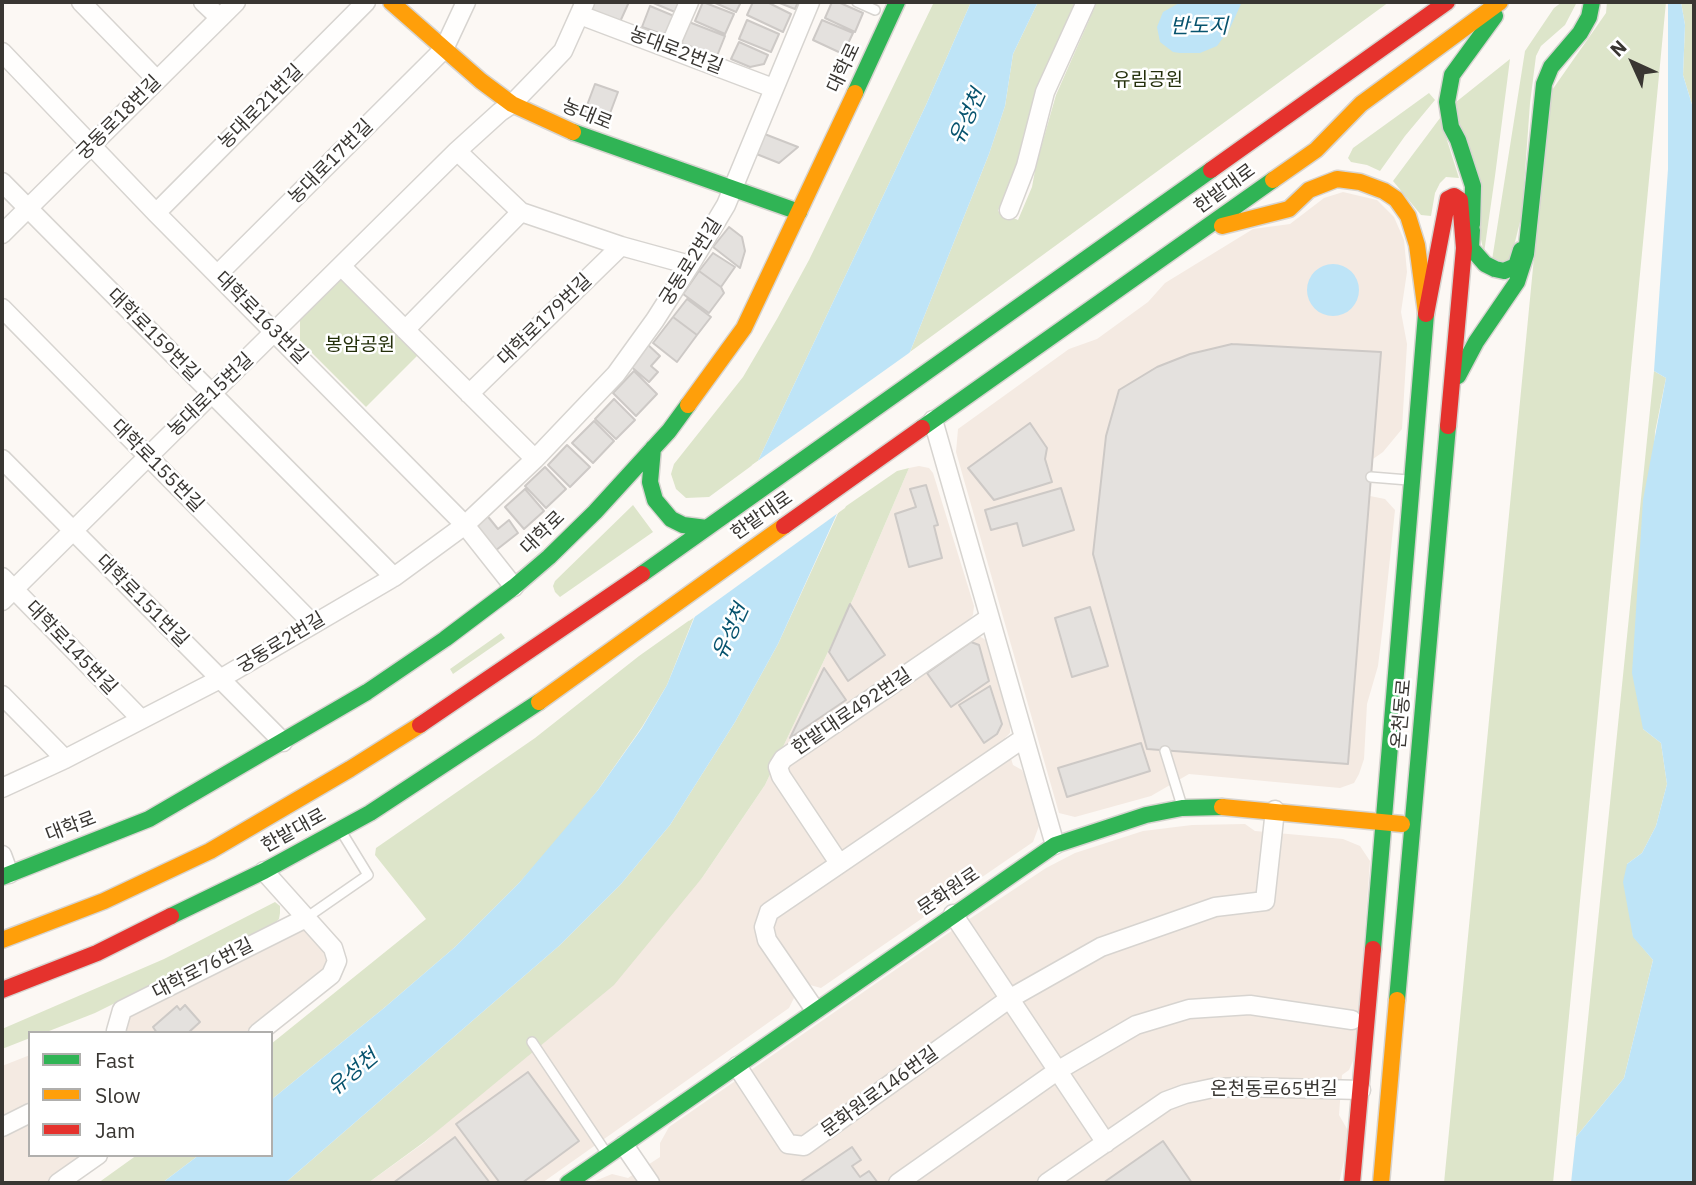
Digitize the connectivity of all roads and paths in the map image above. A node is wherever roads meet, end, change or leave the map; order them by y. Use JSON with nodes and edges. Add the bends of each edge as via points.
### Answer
{"nodes":[{"id":1,"x":81,"y":2,"type":"edge"},
{"id":2,"x":203,"y":2,"type":"edge"},
{"id":3,"x":236,"y":2,"type":"edge"},
{"id":4,"x":366,"y":2,"type":"edge"},
{"id":5,"x":391,"y":2,"type":"edge"},
{"id":6,"x":466,"y":2,"type":"edge"},
{"id":7,"x":689,"y":2,"type":"edge"},
{"id":8,"x":810,"y":2,"type":"edge"},
{"id":9,"x":857,"y":2,"type":"edge"},
{"id":10,"x":897,"y":2,"type":"edge"},
{"id":11,"x":1086,"y":2,"type":"edge"},
{"id":12,"x":1447,"y":2,"type":"edge"},
{"id":13,"x":1500,"y":2,"type":"edge"},
{"id":14,"x":1506,"y":2,"type":"edge"},
{"id":15,"x":1592,"y":2,"type":"edge"},
{"id":16,"x":582,"y":8,"type":"edge"},
{"id":17,"x":875,"y":10,"type":"dead end"},
{"id":18,"x":220,"y":18,"type":"junction"},
{"id":19,"x":669,"y":48,"type":"junction"},
{"id":20,"x":444,"y":49,"type":"junction"},
{"id":21,"x":2,"y":52,"type":"edge"},
{"id":22,"x":158,"y":80,"type":"junction"},
{"id":23,"x":773,"y":88,"type":"junction"},
{"id":24,"x":512,"y":104,"type":"junction"},
{"id":25,"x":92,"y":145,"type":"junction"},
{"id":26,"x":457,"y":151,"type":"junction"},
{"id":27,"x":2,"y":182,"type":"edge"},
{"id":28,"x":733,"y":187,"type":"junction"},
{"id":29,"x":28,"y":208,"type":"junction"},
{"id":30,"x":1009,"y":210,"type":"dead end"},
{"id":31,"x":156,"y":212,"type":"junction"},
{"id":32,"x":521,"y":212,"type":"junction"},
{"id":33,"x":799,"y":212,"type":"junction"},
{"id":34,"x":1472,"y":224,"type":"junction"},
{"id":35,"x":1528,"y":226,"type":"junction"},
{"id":36,"x":1202,"y":232,"type":"junction"},
{"id":37,"x":2,"y":234,"type":"edge"},
{"id":38,"x":621,"y":246,"type":"junction"},
{"id":39,"x":1464,"y":248,"type":"junction"},
{"id":40,"x":690,"y":265,"type":"junction"},
{"id":41,"x":341,"y":266,"type":"junction"},
{"id":42,"x":218,"y":274,"type":"junction"},
{"id":43,"x":2,"y":308,"type":"edge"},
{"id":44,"x":1426,"y":313,"type":"junction"},
{"id":45,"x":405,"y":330,"type":"junction"},
{"id":46,"x":275,"y":332,"type":"junction"},
{"id":47,"x":1452,"y":389,"type":"junction"},
{"id":48,"x":212,"y":394,"type":"junction"},
{"id":49,"x":469,"y":394,"type":"junction"},
{"id":50,"x":933,"y":420,"type":"junction"},
{"id":51,"x":653,"y":448,"type":"junction"},
{"id":52,"x":148,"y":457,"type":"junction"},
{"id":53,"x":2,"y":459,"type":"edge"},
{"id":54,"x":534,"y":459,"type":"junction"},
{"id":55,"x":1371,"y":477,"type":"dead end"},
{"id":56,"x":1411,"y":480,"type":"junction"},
{"id":57,"x":465,"y":525,"type":"junction"},
{"id":58,"x":73,"y":531,"type":"junction"},
{"id":59,"x":699,"y":531,"type":"junction"},
{"id":60,"x":394,"y":577,"type":"junction"},
{"id":61,"x":514,"y":587,"type":"junction"},
{"id":62,"x":6,"y":589,"type":"edge"},
{"id":63,"x":989,"y":618,"type":"junction"},
{"id":64,"x":313,"y":624,"type":"junction"},
{"id":65,"x":220,"y":679,"type":"junction"},
{"id":66,"x":2,"y":695,"type":"edge"},
{"id":67,"x":141,"y":719,"type":"junction"},
{"id":68,"x":1024,"y":738,"type":"junction"},
{"id":69,"x":283,"y":742,"type":"junction"},
{"id":70,"x":1165,"y":751,"type":"dead end"},
{"id":71,"x":65,"y":758,"type":"junction"},
{"id":72,"x":2,"y":788,"type":"edge"},
{"id":73,"x":1182,"y":808,"type":"junction"},
{"id":74,"x":1275,"y":810,"type":"junction"},
{"id":75,"x":1385,"y":822,"type":"junction"},
{"id":76,"x":1413,"y":825,"type":"junction"},
{"id":77,"x":340,"y":830,"type":"junction"},
{"id":78,"x":1055,"y":845,"type":"junction"},
{"id":79,"x":2,"y":856,"type":"edge"},
{"id":80,"x":839,"y":863,"type":"junction"},
{"id":81,"x":264,"y":871,"type":"junction"},
{"id":82,"x":5,"y":876,"type":"edge"},
{"id":83,"x":953,"y":914,"type":"junction"},
{"id":84,"x":306,"y":918,"type":"junction"},
{"id":85,"x":2,"y":940,"type":"edge"},
{"id":86,"x":2,"y":990,"type":"edge"},
{"id":87,"x":1010,"y":999,"type":"junction"},
{"id":88,"x":815,"y":1010,"type":"junction"},
{"id":89,"x":1352,"y":1020,"type":"dead end"},
{"id":90,"x":116,"y":1031,"type":"edge"},
{"id":91,"x":261,"y":1031,"type":"edge"},
{"id":92,"x":532,"y":1042,"type":"dead end"},
{"id":93,"x":737,"y":1066,"type":"junction"},
{"id":94,"x":1057,"y":1070,"type":"junction"},
{"id":95,"x":1360,"y":1090,"type":"junction"},
{"id":96,"x":28,"y":1114,"type":"edge"},
{"id":97,"x":2,"y":1127,"type":"edge"},
{"id":98,"x":1106,"y":1143,"type":"junction"},
{"id":99,"x":624,"y":1145,"type":"junction"},
{"id":100,"x":608,"y":1155,"type":"junction"},
{"id":101,"x":95,"y":1157,"type":"edge"},
{"id":102,"x":58,"y":1183,"type":"edge"},
{"id":103,"x":568,"y":1183,"type":"edge"},
{"id":104,"x":650,"y":1183,"type":"edge"},
{"id":105,"x":898,"y":1183,"type":"edge"},
{"id":106,"x":1047,"y":1183,"type":"edge"},
{"id":107,"x":1352,"y":1183,"type":"edge"},
{"id":108,"x":1381,"y":1183,"type":"edge"}],
"edges":[{"from":1,"to":22,"type":"street"},
{"from":2,"to":18,"type":"street"},
{"from":3,"to":18,"type":"street","name":"궁동로18번길"},
{"from":4,"to":31,"type":"street","name":"농대로21번길"},
{"from":5,"to":20,"type":"main road","name":"농대로"},
{"from":6,"to":20,"type":"street"},
{"from":7,"to":19,"type":"street"},
{"from":8,"to":23,"type":"street"},
{"from":9,"to":17,"type":"lane"},
{"from":10,"to":33,"type":"main road","name":"대학로"},
{"from":11,"to":30,"type":"street","via":[[1045,92]]},
{"from":12,"to":59,"type":"main road","name":"한밭대로"},
{"from":13,"to":36,"type":"main road","name":"한밭대로","via":[[1361,104],[1316,150]]},
{"from":14,"to":34,"type":"main road","via":[[1452,75],[1447,102],[1451,127],[1473,186]]},
{"from":15,"to":35,"type":"main road","via":[[1580,33],[1551,67],[1544,84]]},
{"from":16,"to":19,"type":"street","name":"농대로2번길"},
{"from":16,"to":24,"type":"street","name":"농대로15번길","via":[[563,51]]},
{"from":18,"to":22,"type":"street","name":"궁동로18번길"},
{"from":19,"to":23,"type":"street","name":"농대로2번길"},
{"from":20,"to":24,"type":"main road","name":"농대로"},
{"from":20,"to":42,"type":"street","name":"농대로17번길"},
{"from":21,"to":25,"type":"street","name":"대학로163번길"},
{"from":22,"to":25,"type":"street","name":"궁동로18번길"},
{"from":23,"to":28,"type":"street"},
{"from":24,"to":26,"type":"street","name":"농대로15번길"},
{"from":24,"to":28,"type":"main road","name":"농대로","via":[[556,126]]},
{"from":25,"to":29,"type":"street","name":"궁동로18번길"},
{"from":25,"to":31,"type":"street","name":"대학로163번길"},
{"from":26,"to":32,"type":"street"},
{"from":26,"to":41,"type":"street","name":"농대로15번길"},
{"from":27,"to":29,"type":"street","name":"대학로159번길"},
{"from":28,"to":33,"type":"main road","name":"농대로"},
{"from":28,"to":40,"type":"street","name":"궁동로2번길"},
{"from":29,"to":37,"type":"street","name":"궁동로18번길"},
{"from":29,"to":48,"type":"street","name":"대학로159번길"},
{"from":31,"to":42,"type":"street","name":"대학로163번길"},
{"from":32,"to":38,"type":"street"},
{"from":32,"to":45,"type":"street"},
{"from":33,"to":51,"type":"main road","name":"대학로","via":[[744,328]]},
{"from":34,"to":35,"type":"main road","via":[[1471,248],[1485,264],[1504,271],[1516,266]]},
{"from":34,"to":39,"type":"main road"},
{"from":35,"to":47,"type":"main road","via":[[1517,282],[1476,342]]},
{"from":36,"to":44,"type":"main road","via":[[1289,209],[1309,190],[1337,179],[1360,182],[1396,199],[1408,216],[1417,245]]},
{"from":36,"to":50,"type":"main road","name":"한밭대로"},
{"from":38,"to":40,"type":"street"},
{"from":38,"to":49,"type":"street","name":"대학로179번길"},
{"from":39,"to":44,"type":"main road","via":[[1460,200],[1454,196],[1448,200]]},
{"from":39,"to":47,"type":"main road","name":"온천동로"},
{"from":40,"to":54,"type":"street","name":"궁동로2번길","via":[[616,374]]},
{"from":41,"to":45,"type":"street"},
{"from":41,"to":46,"type":"street","name":"농대로15번길"},
{"from":42,"to":46,"type":"street","name":"대학로163번길"},
{"from":43,"to":52,"type":"street","name":"대학로155번길"},
{"from":44,"to":56,"type":"main road","name":"온천동로"},
{"from":45,"to":49,"type":"street"},
{"from":46,"to":48,"type":"street","name":"농대로15번길"},
{"from":46,"to":57,"type":"street","name":"대학로163번길"},
{"from":47,"to":76,"type":"main road","name":"온천동로"},
{"from":48,"to":52,"type":"street","name":"농대로15번길"},
{"from":48,"to":60,"type":"street","name":"대학로159번길"},
{"from":49,"to":54,"type":"street"},
{"from":50,"to":63,"type":"street"},
{"from":50,"to":77,"type":"main road","name":"한밭대로","via":[[505,725]]},
{"from":51,"to":59,"type":"main road","via":[[650,482],[655,500],[671,519]]},
{"from":51,"to":61,"type":"main road","name":"대학로","via":[[595,512]]},
{"from":52,"to":58,"type":"street","name":"농대로15번길"},
{"from":52,"to":64,"type":"street","name":"대학로155번길"},
{"from":53,"to":58,"type":"street","name":"대학로151번길"},
{"from":54,"to":57,"type":"street","name":"궁동로2번길"},
{"from":55,"to":56,"type":"lane"},
{"from":56,"to":75,"type":"main road","name":"온천동로"},
{"from":57,"to":60,"type":"street","name":"궁동로2번길"},
{"from":57,"to":61,"type":"street","name":"대학로163번길"},
{"from":58,"to":62,"type":"street","name":"농대로15번길"},
{"from":58,"to":65,"type":"street","name":"대학로151번길"},
{"from":59,"to":85,"type":"main road","name":"한밭대로","via":[[350,769],[210,851],[104,901]]},
{"from":60,"to":64,"type":"street","name":"궁동로2번길"},
{"from":61,"to":69,"type":"main road","name":"대학로","via":[[367,692]]},
{"from":62,"to":67,"type":"street","name":"대학로145번길"},
{"from":63,"to":68,"type":"street"},
{"from":63,"to":80,"type":"street","name":"한밭대로492번길","via":[[783,759],[778,767]]},
{"from":64,"to":65,"type":"street","name":"궁동로2번길"},
{"from":65,"to":67,"type":"street","name":"궁동로2번길"},
{"from":65,"to":69,"type":"street","name":"대학로151번길"},
{"from":66,"to":71,"type":"street"},
{"from":67,"to":71,"type":"street","name":"궁동로2번길"},
{"from":68,"to":78,"type":"street"},
{"from":68,"to":80,"type":"street"},
{"from":69,"to":82,"type":"main road","name":"대학로","via":[[149,819]]},
{"from":70,"to":73,"type":"lane"},
{"from":71,"to":72,"type":"street","name":"궁동로2번길"},
{"from":73,"to":74,"type":"main road","name":"문화원로"},
{"from":73,"to":78,"type":"main road","name":"문화원로"},
{"from":74,"to":75,"type":"main road","name":"문화원로"},
{"from":74,"to":87,"type":"street","name":"문화원로146번길","via":[[1265,901],[1215,907],[1101,947]]},
{"from":75,"to":76,"type":"main road","name":"문화원로"},
{"from":75,"to":95,"type":"main road","name":"온천동로"},
{"from":76,"to":108,"type":"main road","name":"온천동로"},
{"from":77,"to":81,"type":"main road","name":"한밭대로"},
{"from":77,"to":84,"type":"lane","via":[[369,875]]},
{"from":78,"to":83,"type":"main road","name":"문화원로"},
{"from":79,"to":82,"type":"street"},
{"from":80,"to":88,"type":"street","via":[[769,912],[764,927],[767,940]]},
{"from":81,"to":84,"type":"street"},
{"from":81,"to":86,"type":"main road","name":"한밭대로","via":[[97,953]]},
{"from":83,"to":87,"type":"street"},
{"from":83,"to":88,"type":"main road","name":"문화원로"},
{"from":84,"to":90,"type":"street","name":"대학로76번길","via":[[122,1010]]},
{"from":84,"to":91,"type":"street","via":[[333,948],[337,961],[331,975]]},
{"from":87,"to":93,"type":"street","name":"문화원로146번길","via":[[804,1146],[788,1144]]},
{"from":87,"to":94,"type":"street"},
{"from":88,"to":93,"type":"main road","name":"문화원로"},
{"from":89,"to":94,"type":"street","via":[[1251,1004],[1189,1009],[1136,1025]]},
{"from":92,"to":100,"type":"lane"},
{"from":93,"to":99,"type":"main road","name":"문화원로"},
{"from":94,"to":98,"type":"street"},
{"from":94,"to":105,"type":"street"},
{"from":95,"to":98,"type":"street","name":"온천동로65번길","via":[[1213,1088],[1166,1101]]},
{"from":95,"to":107,"type":"main road","name":"온천동로"},
{"from":96,"to":97,"type":"street"},
{"from":98,"to":106,"type":"street","name":"온천동로65번길"},
{"from":99,"to":100,"type":"main road","name":"문화원로"},
{"from":99,"to":104,"type":"street"},
{"from":100,"to":103,"type":"main road","name":"문화원로"},
{"from":101,"to":102,"type":"street"}]}
